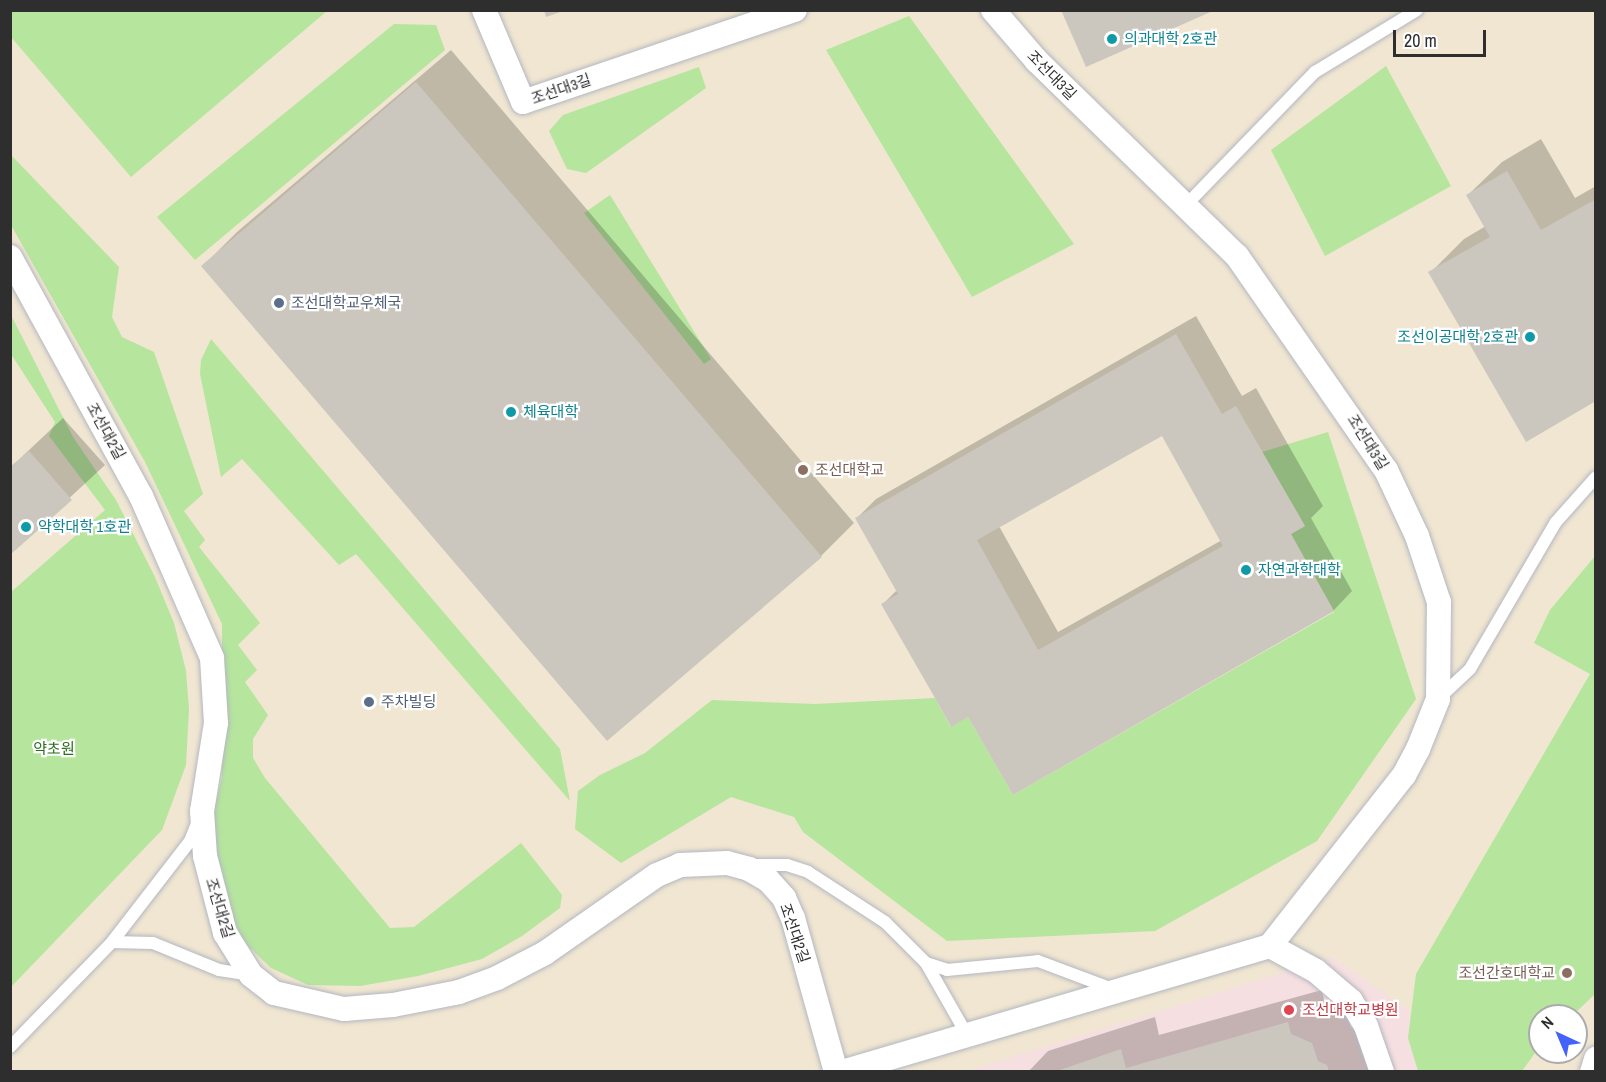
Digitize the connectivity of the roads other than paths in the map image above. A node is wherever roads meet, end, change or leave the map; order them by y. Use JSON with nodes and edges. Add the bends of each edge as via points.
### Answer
{"nodes":[{"id":1,"x":484,"y":10,"type":"edge"},
{"id":2,"x":795,"y":10,"type":"edge"},
{"id":3,"x":993,"y":10,"type":"edge"},
{"id":4,"x":1417,"y":10,"type":"edge"},
{"id":5,"x":1185,"y":206,"type":"junction"},
{"id":6,"x":10,"y":257,"type":"edge"},
{"id":7,"x":1596,"y":477,"type":"edge"},
{"id":8,"x":1438,"y":699,"type":"junction"},
{"id":9,"x":202,"y":811,"type":"junction"},
{"id":10,"x":740,"y":866,"type":"junction"},
{"id":11,"x":112,"y":942,"type":"junction"},
{"id":12,"x":1270,"y":946,"type":"junction"},
{"id":13,"x":926,"y":963,"type":"junction"},
{"id":14,"x":251,"y":975,"type":"junction"},
{"id":15,"x":1117,"y":991,"type":"junction"},
{"id":16,"x":967,"y":1035,"type":"junction"},
{"id":17,"x":10,"y":1047,"type":"edge"},
{"id":18,"x":1596,"y":1059,"type":"edge"},
{"id":19,"x":836,"y":1071,"type":"edge"},
{"id":20,"x":842,"y":1071,"type":"edge"},
{"id":21,"x":1382,"y":1071,"type":"edge"},
{"id":22,"x":1592,"y":1071,"type":"edge"}],
"edges":[{"from":1,"to":2,"type":"street","name":"조선대3길","via":[[523,102]]},
{"from":3,"to":5,"type":"street","name":"조선대3길","via":[[1037,61]]},
{"from":4,"to":5,"type":"lane","via":[[1315,72]]},
{"from":5,"to":8,"type":"street","name":"조선대3길","via":[[1238,256],[1386,470],[1417,536],[1439,602]]},
{"from":6,"to":9,"type":"street","name":"조선대2길","via":[[141,496],[212,658],[216,723]]},
{"from":7,"to":8,"type":"lane","via":[[1556,522],[1470,669]]},
{"from":8,"to":12,"type":"street","name":"조선대3길","via":[[1404,775]]},
{"from":9,"to":11,"type":"lane","via":[[190,841]]},
{"from":9,"to":14,"type":"street","name":"조선대2길","via":[[214,901],[225,933]]},
{"from":10,"to":13,"type":"lane","via":[[781,864],[808,872],[885,922]]},
{"from":10,"to":14,"type":"street","name":"조선대2길","via":[[713,861],[676,866],[607,908],[545,953],[459,992],[393,1005],[344,1009],[274,993]]},
{"from":10,"to":19,"type":"street","name":"조선대2길","via":[[768,880],[784,898]]},
{"from":11,"to":14,"type":"lane","via":[[153,944],[219,970]]},
{"from":11,"to":17,"type":"lane"},
{"from":12,"to":15,"type":"street"},
{"from":12,"to":21,"type":"street","via":[[1316,971],[1351,1001],[1366,1026]]},
{"from":13,"to":15,"type":"lane","via":[[947,970],[1038,961]]},
{"from":13,"to":16,"type":"lane"},
{"from":15,"to":16,"type":"street"},
{"from":16,"to":20,"type":"street"},
{"from":18,"to":22,"type":"street"}]}
